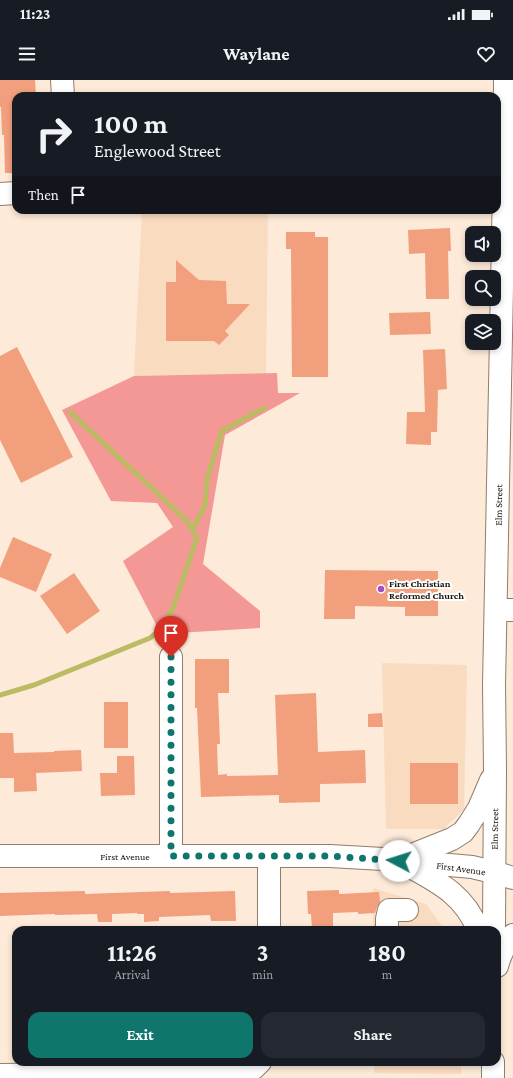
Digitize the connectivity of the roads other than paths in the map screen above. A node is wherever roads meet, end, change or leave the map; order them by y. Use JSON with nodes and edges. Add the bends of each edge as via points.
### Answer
{"nodes":[{"id":1,"x":62,"y":80,"type":"edge"},
{"id":2,"x":505,"y":80,"type":"edge"},
{"id":3,"x":63,"y":92,"type":"edge"},
{"id":4,"x":501,"y":186,"type":"edge"},
{"id":5,"x":12,"y":193,"type":"edge"},
{"id":6,"x":0,"y":194,"type":"edge"},
{"id":7,"x":506,"y":408,"type":"edge"},
{"id":8,"x":504,"y":610,"type":"edge"},
{"id":9,"x":171,"y":657,"type":"dead end"},
{"id":10,"x":495,"y":770,"type":"junction"},
{"id":11,"x":0,"y":856,"type":"edge"},
{"id":12,"x":171,"y":856,"type":"junction"},
{"id":13,"x":269,"y":856,"type":"junction"},
{"id":14,"x":399,"y":861,"type":"junction"},
{"id":15,"x":503,"y":875,"type":"edge"},
{"id":16,"x":408,"y":910,"type":"dead end"},
{"id":17,"x":269,"y":926,"type":"edge"},
{"id":18,"x":388,"y":926,"type":"edge"},
{"id":19,"x":476,"y":926,"type":"edge"},
{"id":20,"x":495,"y":926,"type":"edge"},
{"id":21,"x":513,"y":935,"type":"edge"},
{"id":22,"x":501,"y":955,"type":"edge"},
{"id":23,"x":256,"y":1066,"type":"edge"},
{"id":24,"x":494,"y":1066,"type":"edge"},
{"id":25,"x":0,"y":1075,"type":"edge"},
{"id":26,"x":493,"y":1078,"type":"edge"}],
"edges":[{"from":1,"to":3,"type":"main road"},
{"from":2,"to":4,"type":"main road","name":"Elm Street"},
{"from":4,"to":7,"type":"main road","name":"Elm Street"},
{"from":5,"to":6,"type":"main road"},
{"from":7,"to":8,"type":"main road","name":"Elm Street"},
{"from":8,"to":10,"type":"main road","name":"Elm Street","via":[[494,685]]},
{"from":9,"to":12,"type":"main road"},
{"from":10,"to":14,"type":"main road","via":[[479,808],[463,832]]},
{"from":10,"to":15,"type":"main road","name":"Elm Street"},
{"from":11,"to":12,"type":"main road","name":"First Avenue"},
{"from":12,"to":13,"type":"main road","name":"First Avenue"},
{"from":13,"to":14,"type":"main road","name":"First Avenue","via":[[330,856]]},
{"from":13,"to":17,"type":"main road"},
{"from":14,"to":15,"type":"main road","name":"First Avenue","via":[[472,867]]},
{"from":14,"to":19,"type":"main road","via":[[440,883],[457,897]]},
{"from":15,"to":20,"type":"main road","name":"Elm Street"},
{"from":16,"to":18,"type":"main road","via":[[389,910]]},
{"from":21,"to":22,"type":"main road"},
{"from":23,"to":25,"type":"main road","via":[[237,1072]]},
{"from":24,"to":26,"type":"main road"}]}
